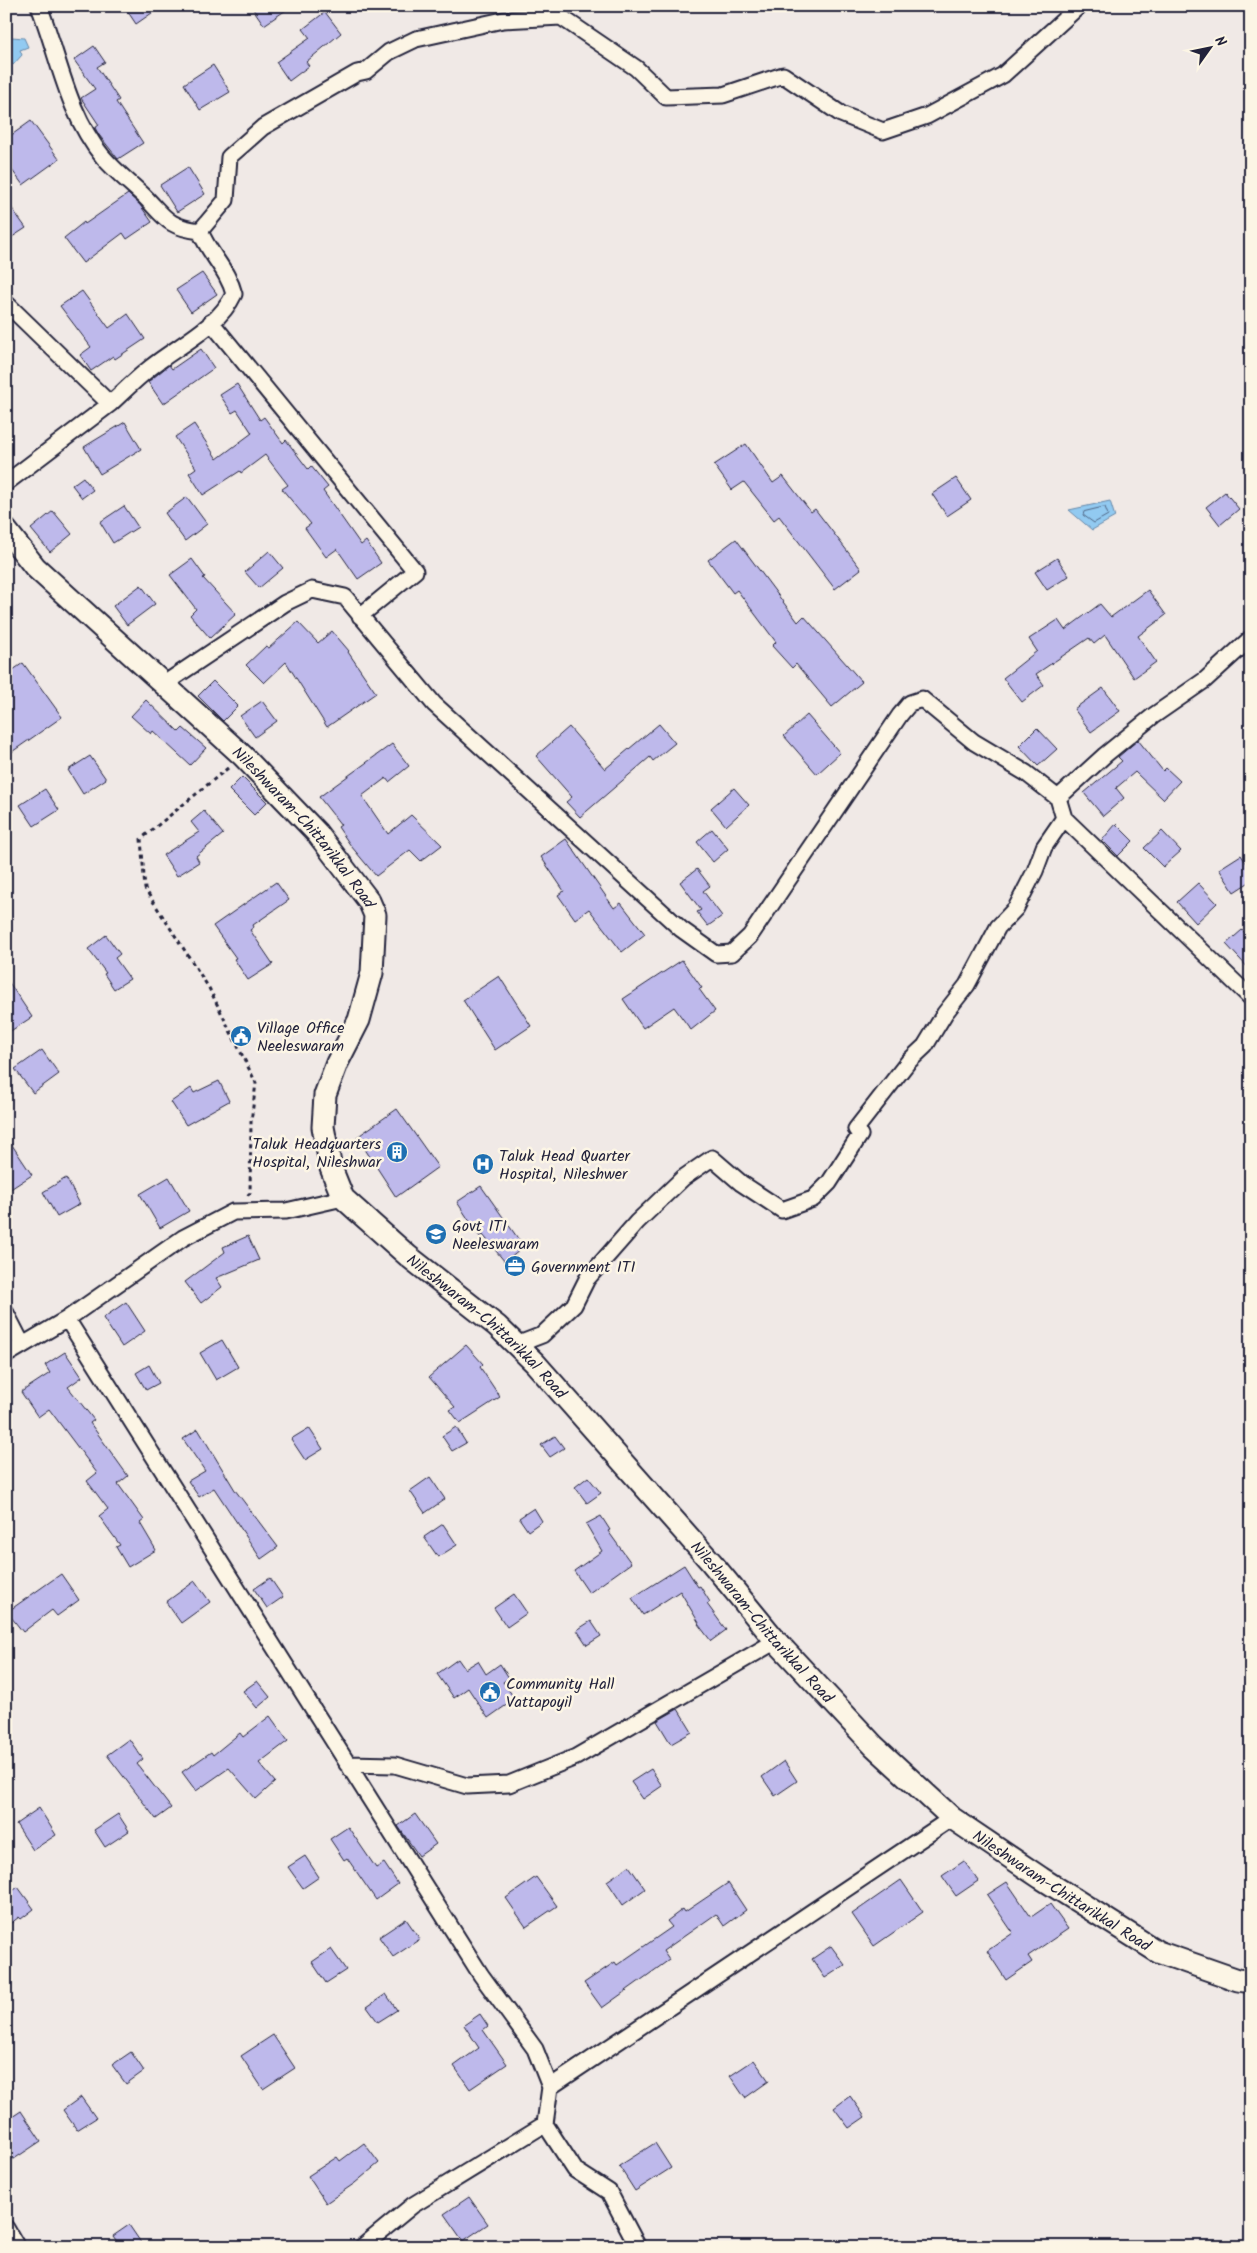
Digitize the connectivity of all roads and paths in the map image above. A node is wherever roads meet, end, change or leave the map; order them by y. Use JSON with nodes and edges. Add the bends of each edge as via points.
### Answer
{"nodes":[{"id":1,"x":39,"y":6,"type":"edge"},
{"id":2,"x":1079,"y":6,"type":"edge"},
{"id":3,"x":200,"y":231,"type":"junction"},
{"id":4,"x":6,"y":303,"type":"edge"},
{"id":5,"x":211,"y":322,"type":"junction"},
{"id":6,"x":110,"y":404,"type":"junction"},
{"id":7,"x":6,"y":482,"type":"edge"},
{"id":8,"x":6,"y":530,"type":"edge"},
{"id":9,"x":360,"y":616,"type":"junction"},
{"id":10,"x":1251,"y":638,"type":"edge"},
{"id":11,"x":164,"y":684,"type":"junction"},
{"id":12,"x":243,"y":756,"type":"junction"},
{"id":13,"x":1058,"y":798,"type":"junction"},
{"id":14,"x":1064,"y":818,"type":"junction"},
{"id":15,"x":1251,"y":998,"type":"edge"},
{"id":16,"x":343,"y":1198,"type":"junction"},
{"id":17,"x":233,"y":1212,"type":"junction"},
{"id":18,"x":6,"y":1313,"type":"edge"},
{"id":19,"x":67,"y":1319,"type":"junction"},
{"id":20,"x":22,"y":1344,"type":"junction"},
{"id":21,"x":516,"y":1345,"type":"junction"},
{"id":22,"x":6,"y":1354,"type":"edge"},
{"id":23,"x":776,"y":1641,"type":"junction"},
{"id":24,"x":347,"y":1764,"type":"junction"},
{"id":25,"x":952,"y":1818,"type":"junction"},
{"id":26,"x":1251,"y":1982,"type":"edge"},
{"id":27,"x":550,"y":2087,"type":"junction"},
{"id":28,"x":545,"y":2124,"type":"junction"},
{"id":29,"x":6,"y":2228,"type":"edge"},
{"id":30,"x":17,"y":2247,"type":"edge"},
{"id":31,"x":362,"y":2247,"type":"edge"},
{"id":32,"x":638,"y":2247,"type":"edge"}],
"edges":[{"from":1,"to":3,"type":"street","via":[[67,93],[102,156],[164,218],[181,228]]},
{"from":2,"to":3,"type":"street","via":[[1003,75],[927,116],[883,131],[841,114],[782,75],[723,95],[666,97],[636,68],[561,17],[503,20],[416,39],[256,133],[229,158],[226,200]]},
{"from":3,"to":5,"type":"street","via":[[230,280],[234,294],[230,303]]},
{"from":4,"to":6,"type":"street"},
{"from":5,"to":6,"type":"street","via":[[151,367]]},
{"from":5,"to":9,"type":"street","via":[[415,571]]},
{"from":6,"to":7,"type":"street"},
{"from":8,"to":11,"type":"main road","name":"Nileshwaram-Chittarikkal Road","via":[[36,567]]},
{"from":9,"to":11,"type":"street","via":[[345,598],[312,590],[285,603]]},
{"from":9,"to":13,"type":"street","via":[[434,704],[681,929],[716,954],[732,953],[750,936],[910,703],[922,699],[974,742]]},
{"from":10,"to":13,"type":"street","via":[[1205,680],[1152,716],[1104,755]]},
{"from":11,"to":12,"type":"main road","name":"Nileshwaram-Chittarikkal Road"},
{"from":12,"to":16,"type":"main road","name":"Nileshwaram-Chittarikkal Road","via":[[317,833],[369,901],[374,915],[372,973],[358,1020],[325,1095],[323,1127],[331,1168]]},
{"from":12,"to":17,"type":"path","via":[[141,839],[145,888],[209,988],[256,1083],[251,1122],[250,1193]]},
{"from":13,"to":14,"type":"street"},
{"from":14,"to":15,"type":"street"},
{"from":14,"to":21,"type":"street","via":[[1044,847],[1016,908],[998,927],[967,985],[925,1046],[908,1062],[856,1129],[860,1135],[829,1183],[813,1200],[782,1210],[741,1183],[712,1158],[683,1178],[637,1222],[587,1279],[574,1305],[542,1335]]},
{"from":16,"to":17,"type":"street","via":[[286,1211]]},
{"from":16,"to":21,"type":"main road","name":"Nileshwaram-Chittarikkal Road"},
{"from":17,"to":19,"type":"street","via":[[183,1238]]},
{"from":18,"to":20,"type":"street"},
{"from":19,"to":20,"type":"street"},
{"from":19,"to":24,"type":"street"},
{"from":20,"to":22,"type":"street"},
{"from":21,"to":23,"type":"main road","name":"Nileshwaram-Chittarikkal Road","via":[[711,1562]]},
{"from":23,"to":24,"type":"street","via":[[576,1757],[509,1784],[467,1786],[395,1765]]},
{"from":23,"to":25,"type":"main road","name":"Nileshwaram-Chittarikkal Road","via":[[874,1746]]},
{"from":24,"to":27,"type":"street","via":[[481,1975],[535,2049]]},
{"from":25,"to":26,"type":"main road","name":"Nileshwaram-Chittarikkal Road","via":[[1158,1952]]},
{"from":25,"to":27,"type":"street"},
{"from":27,"to":28,"type":"street"},
{"from":28,"to":31,"type":"street","via":[[414,2205]]},
{"from":28,"to":32,"type":"street","via":[[575,2170],[609,2192]]},
{"from":29,"to":30,"type":"street"}]}
